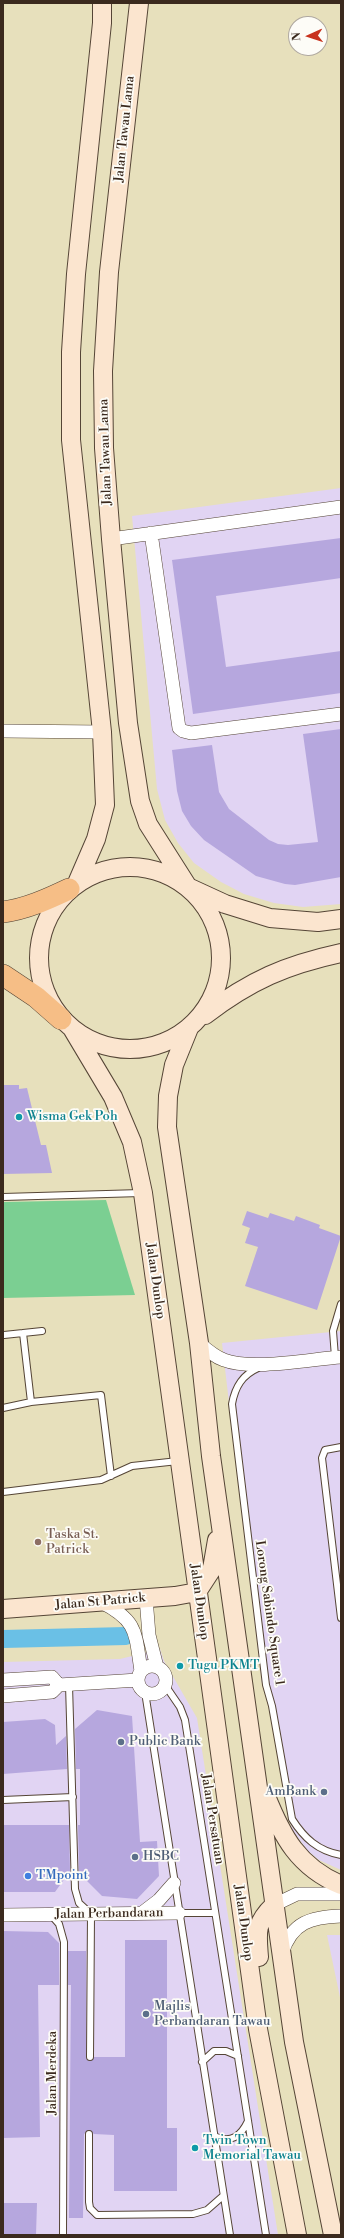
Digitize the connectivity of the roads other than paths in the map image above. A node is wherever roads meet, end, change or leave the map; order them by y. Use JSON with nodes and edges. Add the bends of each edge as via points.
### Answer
{"nodes":[{"id":1,"x":102,"y":3,"type":"edge"},
{"id":2,"x":139,"y":3,"type":"edge"},
{"id":3,"x":341,"y":507,"type":"edge"},
{"id":4,"x":151,"y":533,"type":"junction"},
{"id":5,"x":111,"y":539,"type":"junction"},
{"id":6,"x":341,"y":714,"type":"edge"},
{"id":7,"x":3,"y":731,"type":"edge"},
{"id":8,"x":102,"y":732,"type":"junction"},
{"id":9,"x":73,"y":886,"type":"junction"},
{"id":10,"x":188,"y":887,"type":"junction"},
{"id":11,"x":3,"y":912,"type":"edge"},
{"id":12,"x":341,"y":919,"type":"edge"},
{"id":13,"x":341,"y":953,"type":"edge"},
{"id":14,"x":3,"y":975,"type":"edge"},
{"id":15,"x":67,"y":1025,"type":"junction"},
{"id":16,"x":192,"y":1025,"type":"junction"},
{"id":17,"x":143,"y":1193,"type":"junction"},
{"id":18,"x":3,"y":1197,"type":"edge"},
{"id":19,"x":341,"y":1304,"type":"edge"},
{"id":20,"x":42,"y":1331,"type":"dead end"},
{"id":21,"x":23,"y":1333,"type":"junction"},
{"id":22,"x":4,"y":1335,"type":"dead end"},
{"id":23,"x":199,"y":1344,"type":"junction"},
{"id":24,"x":338,"y":1357,"type":"edge"},
{"id":25,"x":268,"y":1364,"type":"junction"},
{"id":26,"x":31,"y":1402,"type":"junction"},
{"id":27,"x":3,"y":1408,"type":"edge"},
{"id":28,"x":341,"y":1447,"type":"edge"},
{"id":29,"x":180,"y":1461,"type":"junction"},
{"id":30,"x":111,"y":1476,"type":"junction"},
{"id":31,"x":3,"y":1492,"type":"edge"},
{"id":32,"x":218,"y":1508,"type":"junction"},
{"id":33,"x":197,"y":1592,"type":"junction"},
{"id":34,"x":146,"y":1598,"type":"junction"},
{"id":35,"x":100,"y":1602,"type":"junction"},
{"id":36,"x":3,"y":1609,"type":"edge"},
{"id":37,"x":341,"y":1618,"type":"edge"},
{"id":38,"x":157,"y":1667,"type":"junction"},
{"id":39,"x":139,"y":1675,"type":"junction"},
{"id":40,"x":3,"y":1680,"type":"edge"},
{"id":41,"x":64,"y":1685,"type":"junction"},
{"id":42,"x":165,"y":1685,"type":"junction"},
{"id":43,"x":144,"y":1692,"type":"junction"},
{"id":44,"x":3,"y":1696,"type":"edge"},
{"id":45,"x":256,"y":1773,"type":"junction"},
{"id":46,"x":73,"y":1797,"type":"junction"},
{"id":47,"x":3,"y":1800,"type":"edge"},
{"id":48,"x":341,"y":1855,"type":"edge"},
{"id":49,"x":174,"y":1883,"type":"junction"},
{"id":50,"x":341,"y":1885,"type":"edge"},
{"id":51,"x":341,"y":1894,"type":"edge"},
{"id":52,"x":274,"y":1905,"type":"junction"},
{"id":53,"x":142,"y":1913,"type":"junction"},
{"id":54,"x":179,"y":1913,"type":"junction"},
{"id":55,"x":215,"y":1913,"type":"junction"},
{"id":56,"x":51,"y":1914,"type":"junction"},
{"id":57,"x":90,"y":1914,"type":"junction"},
{"id":58,"x":3,"y":1915,"type":"edge"},
{"id":59,"x":340,"y":1919,"type":"edge"},
{"id":60,"x":282,"y":1954,"type":"junction"},
{"id":61,"x":258,"y":2029,"type":"junction"},
{"id":62,"x":238,"y":2056,"type":"junction"},
{"id":63,"x":90,"y":2057,"type":"dead end"},
{"id":64,"x":202,"y":2062,"type":"junction"},
{"id":65,"x":248,"y":2121,"type":"junction"},
{"id":66,"x":89,"y":2134,"type":"dead end"},
{"id":67,"x":214,"y":2136,"type":"junction"},
{"id":68,"x":223,"y":2196,"type":"junction"},
{"id":69,"x":63,"y":2235,"type":"edge"},
{"id":70,"x":230,"y":2235,"type":"edge"},
{"id":71,"x":266,"y":2235,"type":"edge"},
{"id":72,"x":297,"y":2235,"type":"edge"},
{"id":73,"x":333,"y":2235,"type":"edge"}],
"edges":[{"from":1,"to":8,"type":"main road","via":[[76,274],[71,352],[71,440]]},
{"from":2,"to":5,"type":"main road","name":"Jalan Tawau Lama","via":[[109,272],[103,371],[104,448]]},
{"from":3,"to":4,"type":"street"},
{"from":4,"to":5,"type":"street"},
{"from":4,"to":6,"type":"street","via":[[179,728],[191,733]]},
{"from":5,"to":10,"type":"main road","name":"Jalan Tawau Lama","via":[[128,723],[140,801],[148,824]]},
{"from":7,"to":8,"type":"street"},
{"from":8,"to":9,"type":"main road","via":[[105,805],[96,839]]},
{"from":9,"to":10,"type":"main road","via":[[104,870],[133,866],[162,872]]},
{"from":9,"to":11,"type":"main road","via":[[15,911]]},
{"from":9,"to":15,"type":"main road","name":"Jalan Dunlop","via":[[50,911],[40,938],[39,967],[46,995]]},
{"from":10,"to":12,"type":"main road","via":[[225,904],[270,918],[318,922]]},
{"from":10,"to":16,"type":"main road","via":[[208,910],[219,938],[220,968],[212,997]]},
{"from":13,"to":16,"type":"main road","via":[[311,959],[261,978],[233,994]]},
{"from":14,"to":15,"type":"main road","via":[[36,997]]},
{"from":15,"to":16,"type":"main road","via":[[94,1043],[125,1049],[144,1049],[168,1042]]},
{"from":15,"to":17,"type":"main road","name":"Jalan Dunlop","via":[[113,1096],[132,1142]]},
{"from":16,"to":23,"type":"main road","via":[[174,1065],[168,1096],[167,1127]]},
{"from":17,"to":18,"type":"lane"},
{"from":17,"to":29,"type":"main road","name":"Jalan Dunlop"},
{"from":19,"to":24,"type":"lane","via":[[333,1331]]},
{"from":20,"to":21,"type":"lane"},
{"from":21,"to":22,"type":"lane"},
{"from":21,"to":26,"type":"lane"},
{"from":23,"to":25,"type":"street","via":[[225,1361]]},
{"from":23,"to":32,"type":"main road"},
{"from":24,"to":25,"type":"street"},
{"from":25,"to":48,"type":"lane","name":"Lorong Sabindo Square 1","via":[[252,1370],[241,1380],[234,1392],[232,1404],[266,1685],[292,1819],[300,1831],[321,1849]]},
{"from":26,"to":27,"type":"lane"},
{"from":26,"to":30,"type":"lane","via":[[101,1395]]},
{"from":28,"to":37,"type":"lane","via":[[325,1450],[322,1458]]},
{"from":29,"to":30,"type":"lane","via":[[132,1466]]},
{"from":29,"to":33,"type":"main road","name":"Jalan Dunlop"},
{"from":30,"to":31,"type":"lane","via":[[101,1480]]},
{"from":32,"to":33,"type":"main road","via":[[215,1557],[212,1569]]},
{"from":32,"to":45,"type":"main road"},
{"from":33,"to":34,"type":"main road","name":"Jalan St Patrick"},
{"from":33,"to":61,"type":"main road","name":"Jalan Dunlop"},
{"from":34,"to":35,"type":"main road","name":"Jalan St Patrick"},
{"from":34,"to":38,"type":"street","via":[[149,1636]]},
{"from":35,"to":36,"type":"main road","name":"Jalan St Patrick"},
{"from":35,"to":39,"type":"street","via":[[124,1616],[131,1624],[135,1632]]},
{"from":38,"to":39,"type":"street","via":[[148,1666]]},
{"from":38,"to":42,"type":"street","via":[[164,1672]]},
{"from":39,"to":41,"type":"street"},
{"from":39,"to":43,"type":"street","via":[[141,1689]]},
{"from":40,"to":41,"type":"street","via":[[52,1677]]},
{"from":41,"to":44,"type":"street","via":[[52,1692]]},
{"from":41,"to":46,"type":"lane"},
{"from":42,"to":43,"type":"street","via":[[157,1694]]},
{"from":42,"to":55,"type":"lane","name":"Jalan Persatuan","via":[[180,1707],[185,1720]]},
{"from":43,"to":49,"type":"lane"},
{"from":45,"to":50,"type":"main road","via":[[278,1826],[296,1855],[322,1875]]},
{"from":45,"to":52,"type":"main road"},
{"from":46,"to":47,"type":"lane"},
{"from":46,"to":57,"type":"lane","via":[[75,1889],[79,1903]]},
{"from":49,"to":53,"type":"street","via":[[159,1900]]},
{"from":49,"to":54,"type":"lane"},
{"from":51,"to":52,"type":"street","via":[[297,1894]]},
{"from":52,"to":60,"type":"main road"},
{"from":52,"to":61,"type":"main road","via":[[258,1928]]},
{"from":53,"to":54,"type":"street","name":"Jalan Perbandaran"},
{"from":53,"to":57,"type":"street","name":"Jalan Perbandaran"},
{"from":54,"to":55,"type":"lane","name":"Jalan Perbandaran"},
{"from":54,"to":64,"type":"lane"},
{"from":55,"to":62,"type":"lane","name":"Jalan Persatuan"},
{"from":56,"to":57,"type":"street","name":"Jalan Perbandaran"},
{"from":56,"to":58,"type":"street","name":"Jalan Perbandaran"},
{"from":56,"to":69,"type":"lane","name":"Jalan Merdeka","via":[[59,1924],[64,1942]]},
{"from":57,"to":63,"type":"lane"},
{"from":59,"to":60,"type":"street","via":[[318,1918],[300,1926],[286,1940]]},
{"from":60,"to":73,"type":"main road","via":[[294,2042]]},
{"from":61,"to":72,"type":"main road","name":"Jalan Dunlop"},
{"from":62,"to":64,"type":"lane","via":[[226,2051],[214,2051]]},
{"from":62,"to":65,"type":"lane","name":"Jalan Persatuan"},
{"from":64,"to":67,"type":"lane"},
{"from":65,"to":67,"type":"lane","via":[[243,2131],[233,2139]]},
{"from":65,"to":71,"type":"lane","name":"Jalan Persatuan"},
{"from":66,"to":68,"type":"lane","via":[[89,2202],[90,2208],[97,2215],[192,2214],[207,2210]]},
{"from":67,"to":68,"type":"lane"},
{"from":68,"to":70,"type":"lane"}]}
